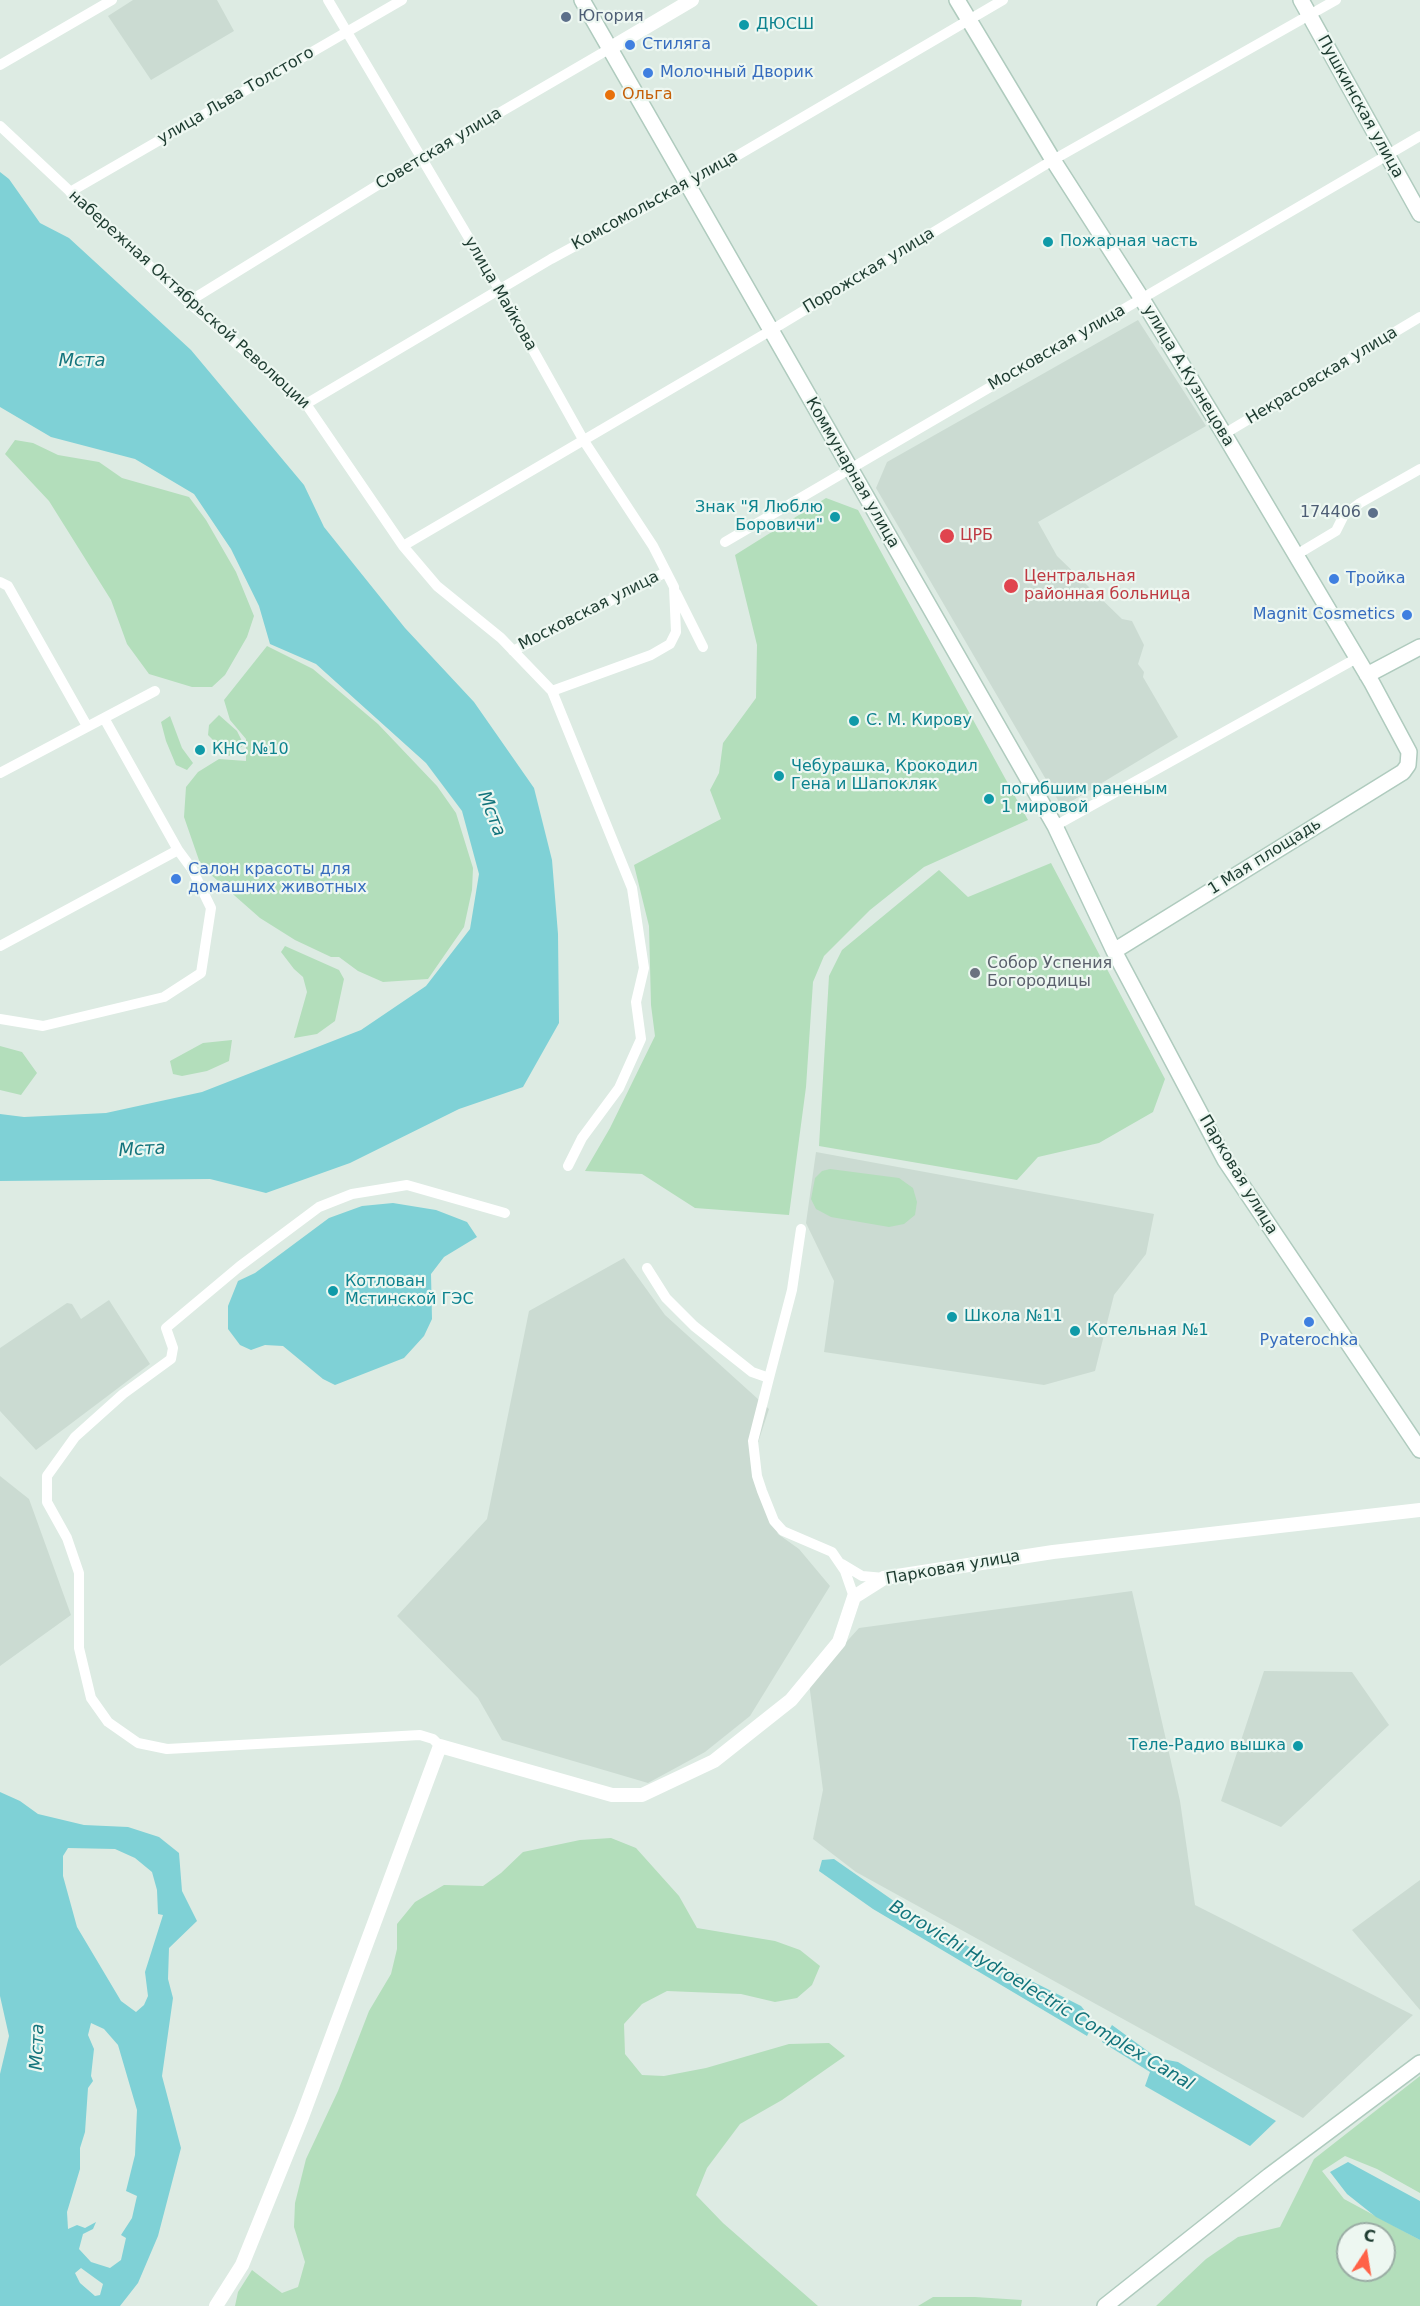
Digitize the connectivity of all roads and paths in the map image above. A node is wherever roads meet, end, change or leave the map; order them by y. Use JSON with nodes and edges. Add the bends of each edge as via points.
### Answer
{"nodes":[{"id":1,"x":112,"y":0,"type":"edge"},
{"id":2,"x":328,"y":0,"type":"edge"},
{"id":3,"x":402,"y":0,"type":"edge"},
{"id":4,"x":582,"y":0,"type":"edge"},
{"id":5,"x":692,"y":0,"type":"edge"},
{"id":6,"x":957,"y":0,"type":"edge"},
{"id":7,"x":1003,"y":0,"type":"edge"},
{"id":8,"x":1301,"y":0,"type":"edge"},
{"id":9,"x":1336,"y":0,"type":"edge"},
{"id":10,"x":98,"y":4,"type":"edge"},
{"id":11,"x":1310,"y":15,"type":"junction"},
{"id":12,"x":969,"y":20,"type":"junction"},
{"id":13,"x":346,"y":33,"type":"junction"},
{"id":14,"x":609,"y":49,"type":"junction"},
{"id":15,"x":0,"y":65,"type":"edge"},
{"id":16,"x":0,"y":126,"type":"edge"},
{"id":17,"x":1420,"y":136,"type":"edge"},
{"id":18,"x":1386,"y":155,"type":"junction"},
{"id":19,"x":420,"y":159,"type":"junction"},
{"id":20,"x":1053,"y":160,"type":"junction"},
{"id":21,"x":687,"y":185,"type":"junction"},
{"id":22,"x":70,"y":192,"type":"junction"},
{"id":23,"x":1420,"y":214,"type":"edge"},
{"id":24,"x":499,"y":289,"type":"junction"},
{"id":25,"x":1142,"y":298,"type":"junction"},
{"id":26,"x":188,"y":302,"type":"junction"},
{"id":27,"x":1420,"y":317,"type":"edge"},
{"id":28,"x":770,"y":330,"type":"junction"},
{"id":29,"x":306,"y":404,"type":"junction"},
{"id":30,"x":1224,"y":434,"type":"junction"},
{"id":31,"x":584,"y":441,"type":"junction"},
{"id":32,"x":850,"y":469,"type":"junction"},
{"id":33,"x":1420,"y":470,"type":"edge"},
{"id":34,"x":725,"y":542,"type":"dead end"},
{"id":35,"x":403,"y":546,"type":"junction"},
{"id":36,"x":1296,"y":555,"type":"junction"},
{"id":37,"x":666,"y":572,"type":"junction"},
{"id":38,"x":0,"y":582,"type":"edge"},
{"id":39,"x":674,"y":587,"type":"junction"},
{"id":40,"x":703,"y":647,"type":"dead end"},
{"id":41,"x":1420,"y":647,"type":"edge"},
{"id":42,"x":513,"y":651,"type":"junction"},
{"id":43,"x":1357,"y":658,"type":"junction"},
{"id":44,"x":1367,"y":675,"type":"junction"},
{"id":45,"x":155,"y":691,"type":"dead end"},
{"id":46,"x":552,"y":691,"type":"junction"},
{"id":47,"x":104,"y":718,"type":"junction"},
{"id":48,"x":87,"y":726,"type":"junction"},
{"id":49,"x":1409,"y":758,"type":"joint"},
{"id":50,"x":0,"y":773,"type":"edge"},
{"id":51,"x":1055,"y":826,"type":"junction"},
{"id":52,"x":178,"y":850,"type":"junction"},
{"id":53,"x":0,"y":946,"type":"edge"},
{"id":54,"x":1114,"y":951,"type":"junction"},
{"id":55,"x":0,"y":1019,"type":"edge"},
{"id":56,"x":568,"y":1166,"type":"dead end"},
{"id":57,"x":505,"y":1213,"type":"dead end"},
{"id":58,"x":801,"y":1229,"type":"dead end"},
{"id":59,"x":647,"y":1268,"type":"dead end"},
{"id":60,"x":769,"y":1378,"type":"junction"},
{"id":61,"x":1420,"y":1450,"type":"edge"},
{"id":62,"x":1420,"y":1510,"type":"edge"},
{"id":63,"x":838,"y":1562,"type":"junction"},
{"id":64,"x":884,"y":1578,"type":"junction"},
{"id":65,"x":854,"y":1597,"type":"junction"},
{"id":66,"x":440,"y":1746,"type":"junction"},
{"id":67,"x":1420,"y":2063,"type":"edge"},
{"id":68,"x":216,"y":2306,"type":"edge"},
{"id":69,"x":1105,"y":2306,"type":"edge"}],
"edges":[{"from":1,"to":10,"type":"street"},
{"from":2,"to":13,"type":"street","name":"улица Майкова"},
{"from":3,"to":13,"type":"street","name":"улица Льва Толстого"},
{"from":4,"to":14,"type":"main road","name":"Коммунарная улица"},
{"from":5,"to":14,"type":"street","name":"Советская улица"},
{"from":6,"to":12,"type":"main road","name":"улица А.Кузнецова"},
{"from":7,"to":12,"type":"street","name":"Комсомольская улица"},
{"from":8,"to":11,"type":"main road","name":"Пушкинская улица"},
{"from":9,"to":11,"type":"street","name":"Порожская улица"},
{"from":10,"to":15,"type":"street"},
{"from":11,"to":18,"type":"main road","name":"Пушкинская улица"},
{"from":11,"to":20,"type":"street","name":"Порожская улица"},
{"from":12,"to":20,"type":"main road","name":"улица А.Кузнецова"},
{"from":12,"to":21,"type":"street","name":"Комсомольская улица"},
{"from":13,"to":19,"type":"street","name":"улица Майкова"},
{"from":13,"to":22,"type":"street","name":"улица Льва Толстого"},
{"from":14,"to":19,"type":"street","name":"Советская улица"},
{"from":14,"to":21,"type":"main road","name":"Коммунарная улица"},
{"from":16,"to":22,"type":"street","name":"набережная Октябрьской Революции"},
{"from":17,"to":18,"type":"street","name":"Московская улица"},
{"from":18,"to":23,"type":"main road","name":"Пушкинская улица"},
{"from":18,"to":25,"type":"street","name":"Московская улица"},
{"from":19,"to":24,"type":"street","name":"улица Майкова"},
{"from":19,"to":26,"type":"street","name":"Советская улица"},
{"from":20,"to":25,"type":"main road","name":"улица А.Кузнецова"},
{"from":20,"to":28,"type":"street","name":"Порожская улица"},
{"from":21,"to":24,"type":"street","name":"Комсомольская улица"},
{"from":21,"to":28,"type":"main road","name":"Коммунарная улица"},
{"from":22,"to":26,"type":"street","name":"набережная Октябрьской Революции"},
{"from":24,"to":29,"type":"street","name":"Комсомольская улица"},
{"from":24,"to":31,"type":"street","name":"улица Майкова"},
{"from":25,"to":30,"type":"main road","name":"улица А.Кузнецова"},
{"from":25,"to":32,"type":"street","name":"Московская улица"},
{"from":26,"to":29,"type":"street","name":"набережная Октябрьской Революции"},
{"from":27,"to":30,"type":"street","name":"Некрасовская улица"},
{"from":28,"to":31,"type":"street","name":"Порожская улица"},
{"from":28,"to":32,"type":"main road","name":"Коммунарная улица"},
{"from":29,"to":35,"type":"street","name":"набережная Октябрьской Революции"},
{"from":30,"to":36,"type":"main road","name":"улица А.Кузнецова"},
{"from":31,"to":35,"type":"street","name":"Порожская улица"},
{"from":31,"to":37,"type":"street","name":"улица Майкова"},
{"from":32,"to":34,"type":"street","name":"Московская улица"},
{"from":32,"to":51,"type":"main road","name":"Коммунарная улица"},
{"from":33,"to":36,"type":"street","via":[[1360,503],[1344,515],[1336,531]]},
{"from":35,"to":42,"type":"street","name":"набережная Октябрьской Революции","via":[[437,586]]},
{"from":36,"to":43,"type":"main road","name":"улица А.Кузнецова"},
{"from":37,"to":39,"type":"street","name":"улица Майкова"},
{"from":37,"to":42,"type":"street","name":"Московская улица"},
{"from":38,"to":48,"type":"street","via":[[8,586]]},
{"from":39,"to":40,"type":"street","name":"улица Майкова"},
{"from":39,"to":46,"type":"street","name":"улица Майкова","via":[[676,632],[670,644],[651,655]]},
{"from":41,"to":44,"type":"main road"},
{"from":42,"to":46,"type":"street","name":"набережная Октябрьской Революции"},
{"from":43,"to":44,"type":"main road","name":"улица А.Кузнецова"},
{"from":43,"to":51,"type":"street"},
{"from":44,"to":49,"type":"main road","name":"улица А.Кузнецова","via":[[1407,746]]},
{"from":45,"to":47,"type":"street"},
{"from":46,"to":56,"type":"street","name":"набережная Октябрьской Революции","via":[[632,888],[644,968],[636,1002],[641,1039],[619,1088],[582,1138]]},
{"from":47,"to":48,"type":"street"},
{"from":47,"to":52,"type":"street"},
{"from":48,"to":50,"type":"street"},
{"from":49,"to":54,"type":"main road","name":"1 Мая площадь","via":[[1402,772]]},
{"from":51,"to":54,"type":"main road","name":"Коммунарная улица"},
{"from":52,"to":53,"type":"street"},
{"from":52,"to":55,"type":"street","via":[[211,908],[201,973],[164,997],[43,1026]]},
{"from":54,"to":61,"type":"main road","name":"Парковая улица","via":[[1225,1160]]},
{"from":57,"to":66,"type":"street","via":[[407,1185],[352,1194],[319,1207],[166,1328],[173,1348],[171,1359],[100,1413],[70,1443],[47,1476],[47,1502],[67,1538],[79,1573],[80,1648],[91,1698],[108,1722],[138,1743],[167,1749],[420,1735]]},
{"from":58,"to":60,"type":"street","via":[[792,1290]]},
{"from":59,"to":60,"type":"street","via":[[666,1298],[693,1326],[752,1372]]},
{"from":60,"to":63,"type":"street","via":[[753,1441],[762,1491],[774,1521],[783,1531],[825,1548]]},
{"from":62,"to":64,"type":"street","name":"Парковая улица","via":[[1053,1552]]},
{"from":63,"to":64,"type":"street","via":[[862,1576]]},
{"from":63,"to":65,"type":"street"},
{"from":64,"to":65,"type":"street","name":"Парковая улица"},
{"from":65,"to":66,"type":"street","via":[[839,1642],[791,1700],[714,1761],[642,1795],[612,1795]]},
{"from":66,"to":68,"type":"street","via":[[303,2116],[242,2265]]},
{"from":67,"to":69,"type":"main road"}]}
